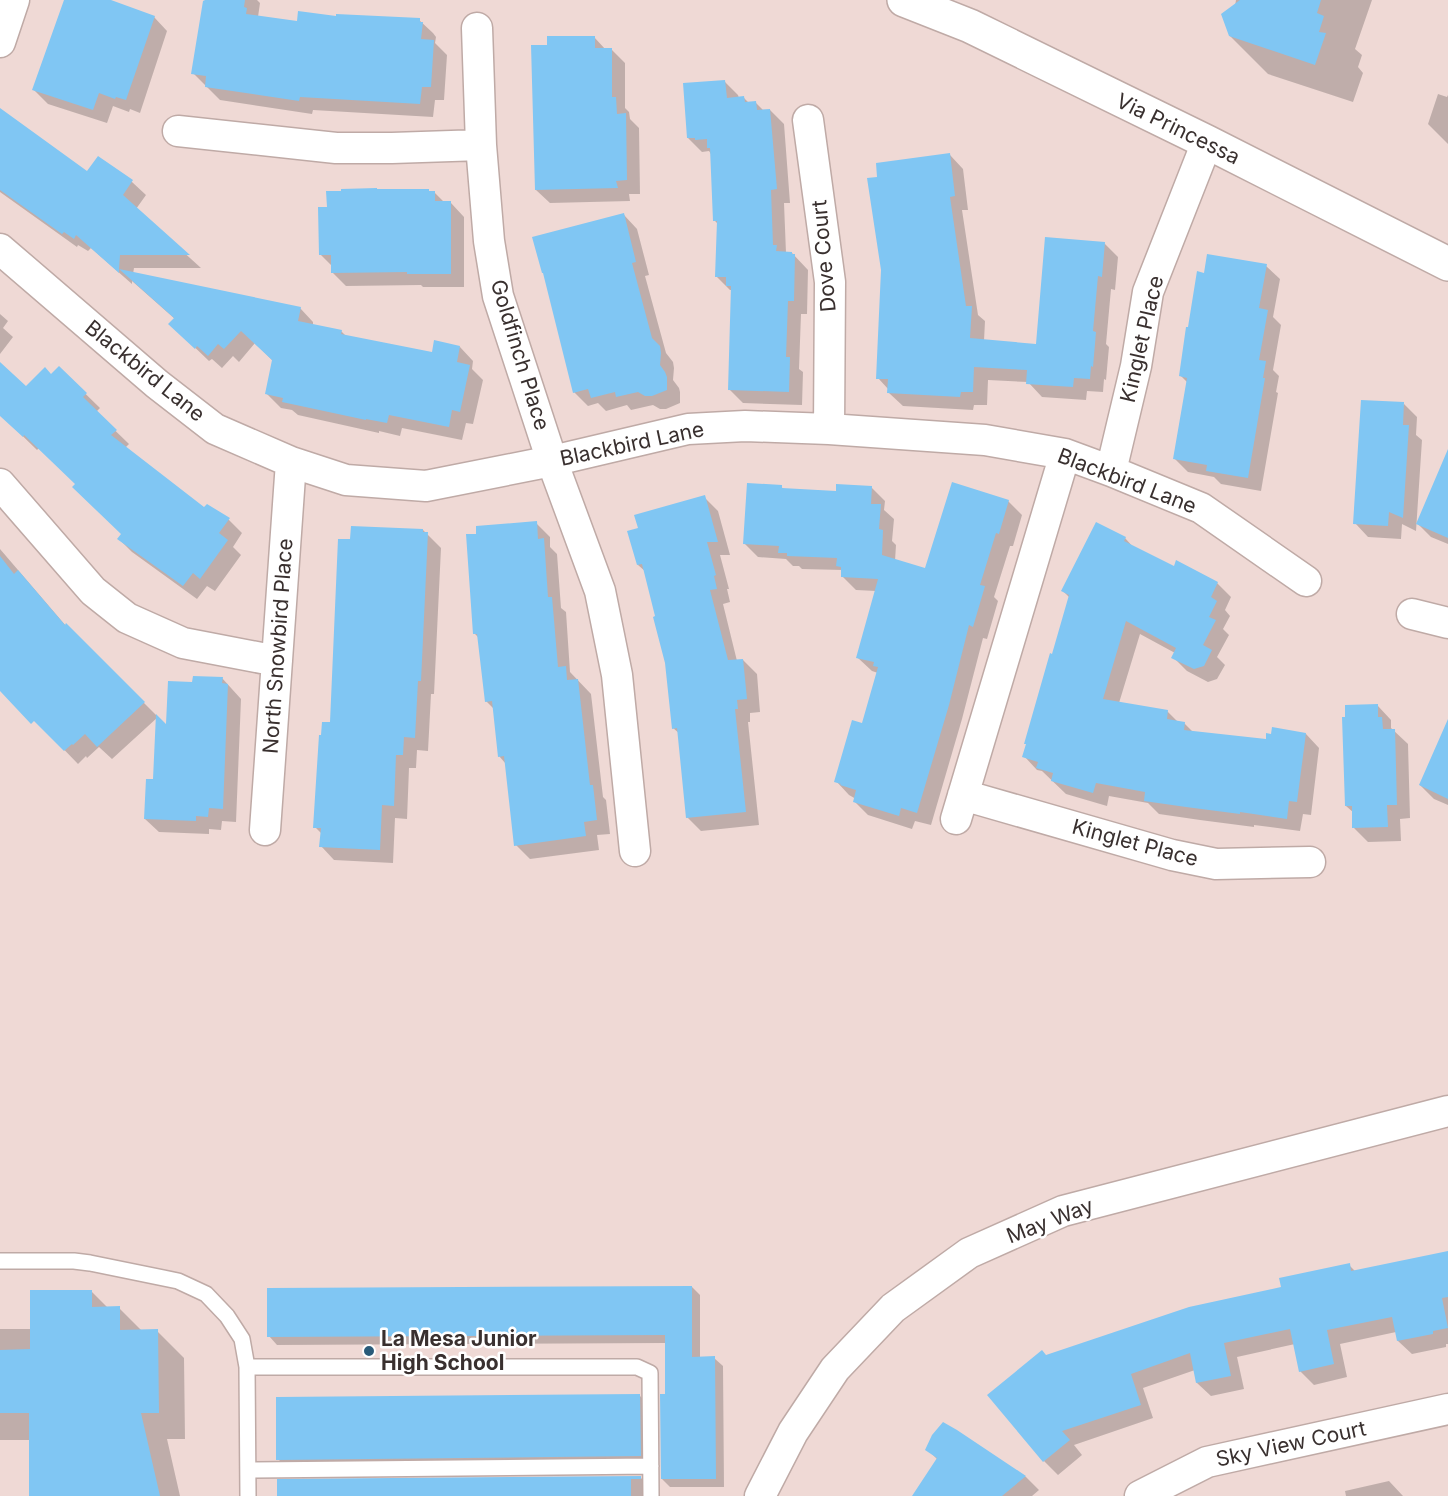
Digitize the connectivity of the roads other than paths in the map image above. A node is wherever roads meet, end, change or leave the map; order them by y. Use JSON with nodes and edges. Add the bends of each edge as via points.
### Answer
{"nodes":[{"id":1,"x":14,"y":0,"type":"edge"},
{"id":2,"x":904,"y":0,"type":"edge"},
{"id":3,"x":477,"y":28,"type":"dead end"},
{"id":4,"x":0,"y":42,"type":"edge"},
{"id":5,"x":808,"y":120,"type":"dead end"},
{"id":6,"x":178,"y":131,"type":"dead end"},
{"id":7,"x":1206,"y":142,"type":"junction"},
{"id":8,"x":481,"y":145,"type":"junction"},
{"id":9,"x":0,"y":249,"type":"edge"},
{"id":10,"x":1448,"y":264,"type":"edge"},
{"id":11,"x":829,"y":429,"type":"junction"},
{"id":12,"x":1065,"y":454,"type":"junction"},
{"id":13,"x":552,"y":461,"type":"junction"},
{"id":14,"x":291,"y":462,"type":"junction"},
{"id":15,"x":1112,"y":471,"type":"junction"},
{"id":16,"x":0,"y":484,"type":"edge"},
{"id":17,"x":1306,"y":581,"type":"dead end"},
{"id":18,"x":1412,"y":614,"type":"dead end"},
{"id":19,"x":1448,"y":623,"type":"edge"},
{"id":20,"x":277,"y":661,"type":"junction"},
{"id":21,"x":265,"y":830,"type":"dead end"},
{"id":22,"x":635,"y":851,"type":"dead end"},
{"id":23,"x":1310,"y":862,"type":"dead end"},
{"id":24,"x":1448,"y":1111,"type":"edge"},
{"id":25,"x":0,"y":1261,"type":"edge"},
{"id":26,"x":247,"y":1367,"type":"junction"},
{"id":27,"x":1448,"y":1409,"type":"edge"},
{"id":28,"x":651,"y":1466,"type":"junction"},
{"id":29,"x":248,"y":1470,"type":"junction"},
{"id":30,"x":248,"y":1496,"type":"edge"},
{"id":31,"x":651,"y":1496,"type":"edge"},
{"id":32,"x":760,"y":1496,"type":"edge"},
{"id":33,"x":1140,"y":1496,"type":"edge"}],
"edges":[{"from":1,"to":4,"type":"street"},
{"from":2,"to":7,"type":"street","name":"Via Princessa","via":[[970,26]]},
{"from":3,"to":8,"type":"street","name":"Goldfinch Place"},
{"from":5,"to":11,"type":"street","name":"Dove Court","via":[[830,282]]},
{"from":6,"to":8,"type":"street","via":[[336,148]]},
{"from":7,"to":10,"type":"street","name":"Via Princessa"},
{"from":7,"to":15,"type":"street","name":"Kinglet Place","via":[[1148,292]]},
{"from":8,"to":13,"type":"street","name":"Goldfinch Place","via":[[498,296]]},
{"from":9,"to":14,"type":"street","name":"Blackbird Lane","via":[[215,429]]},
{"from":11,"to":12,"type":"street","name":"Blackbird Lane","via":[[985,440]]},
{"from":11,"to":13,"type":"street","name":"Blackbird Lane","via":[[688,429]]},
{"from":12,"to":15,"type":"street","name":"Blackbird Lane"},
{"from":12,"to":23,"type":"street","name":"Kinglet Place","via":[[960,807],[1216,864]]},
{"from":13,"to":14,"type":"street","name":"Blackbird Lane","via":[[426,486],[346,480]]},
{"from":13,"to":22,"type":"street","name":"Goldfinch Place","via":[[600,591],[617,675]]},
{"from":14,"to":20,"type":"street","name":"North Snowbird Place"},
{"from":15,"to":17,"type":"street","name":"Blackbird Lane","via":[[1202,508]]},
{"from":16,"to":20,"type":"street","via":[[93,591],[127,618],[183,643]]},
{"from":18,"to":19,"type":"street"},
{"from":20,"to":21,"type":"street","name":"North Snowbird Place"},
{"from":24,"to":32,"type":"street","name":"May Way","via":[[1063,1211],[969,1253],[893,1308],[835,1369],[793,1432]]},
{"from":25,"to":26,"type":"lane","via":[[74,1261],[178,1281],[206,1294],[227,1316],[242,1339]]},
{"from":26,"to":28,"type":"lane","via":[[637,1367],[650,1373]]},
{"from":26,"to":29,"type":"lane"},
{"from":27,"to":33,"type":"street","name":"Sky View Court","via":[[1208,1462]]},
{"from":28,"to":29,"type":"lane"},
{"from":28,"to":31,"type":"lane"},
{"from":29,"to":30,"type":"lane"}]}
